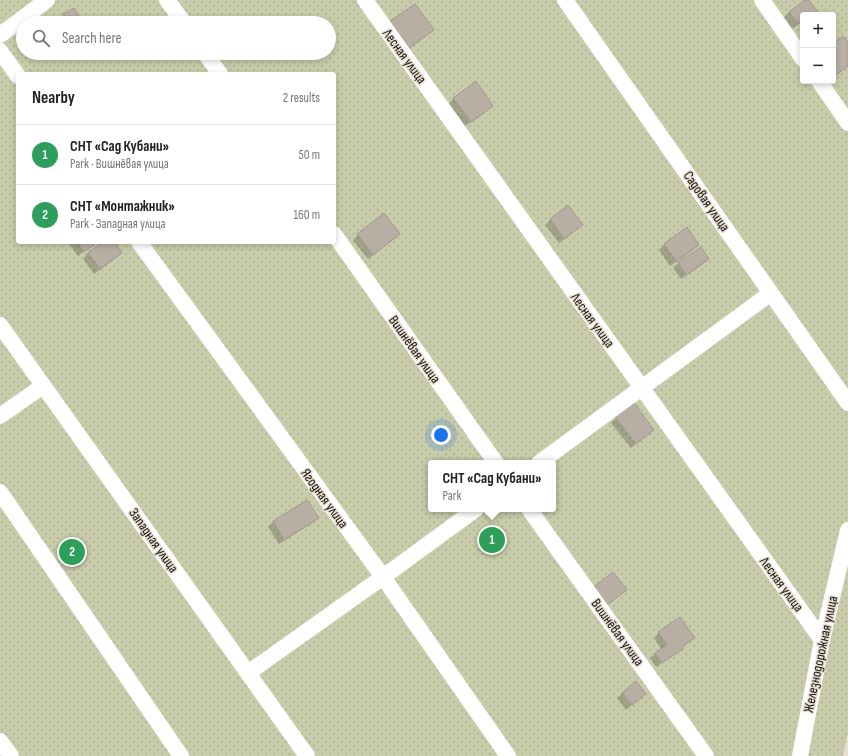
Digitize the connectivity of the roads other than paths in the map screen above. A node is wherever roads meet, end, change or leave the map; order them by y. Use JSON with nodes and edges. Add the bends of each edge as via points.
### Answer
{"nodes":[{"id":1,"x":47,"y":0,"type":"edge"},
{"id":2,"x":167,"y":0,"type":"edge"},
{"id":3,"x":365,"y":0,"type":"edge"},
{"id":4,"x":565,"y":0,"type":"edge"},
{"id":5,"x":762,"y":0,"type":"edge"},
{"id":6,"x":26,"y":16,"type":"edge"},
{"id":7,"x":179,"y":16,"type":"edge"},
{"id":8,"x":16,"y":23,"type":"edge"},
{"id":9,"x":0,"y":35,"type":"edge"},
{"id":10,"x":0,"y":51,"type":"edge"},
{"id":11,"x":800,"y":55,"type":"edge"},
{"id":12,"x":210,"y":60,"type":"edge"},
{"id":13,"x":219,"y":72,"type":"edge"},
{"id":14,"x":16,"y":73,"type":"edge"},
{"id":15,"x":821,"y":84,"type":"edge"},
{"id":16,"x":848,"y":122,"type":"edge"},
{"id":17,"x":336,"y":237,"type":"edge"},
{"id":18,"x":140,"y":244,"type":"edge"},
{"id":19,"x":771,"y":293,"type":"junction"},
{"id":20,"x":0,"y":325,"type":"edge"},
{"id":21,"x":43,"y":386,"type":"junction"},
{"id":22,"x":642,"y":388,"type":"junction"},
{"id":23,"x":848,"y":403,"type":"edge"},
{"id":24,"x":0,"y":416,"type":"edge"},
{"id":25,"x":494,"y":460,"type":"edge"},
{"id":26,"x":542,"y":460,"type":"edge"},
{"id":27,"x":0,"y":492,"type":"edge"},
{"id":28,"x":472,"y":512,"type":"edge"},
{"id":29,"x":531,"y":512,"type":"edge"},
{"id":30,"x":848,"y":530,"type":"edge"},
{"id":31,"x":383,"y":578,"type":"junction"},
{"id":32,"x":822,"y":640,"type":"junction"},
{"id":33,"x":248,"y":673,"type":"junction"},
{"id":34,"x":0,"y":741,"type":"edge"},
{"id":35,"x":11,"y":756,"type":"edge"},
{"id":36,"x":182,"y":756,"type":"edge"},
{"id":37,"x":306,"y":756,"type":"edge"},
{"id":38,"x":508,"y":756,"type":"edge"},
{"id":39,"x":706,"y":756,"type":"edge"},
{"id":40,"x":800,"y":756,"type":"edge"}],
"edges":[{"from":1,"to":6,"type":"street"},
{"from":2,"to":7,"type":"street"},
{"from":3,"to":22,"type":"street","name":"Лесная улица"},
{"from":4,"to":19,"type":"street","name":"Садовая улица"},
{"from":5,"to":11,"type":"street"},
{"from":8,"to":9,"type":"street"},
{"from":10,"to":14,"type":"street"},
{"from":12,"to":13,"type":"street"},
{"from":15,"to":16,"type":"street"},
{"from":17,"to":25,"type":"street","name":"Вишнёвая улица"},
{"from":18,"to":31,"type":"street","name":"Ягодная улица"},
{"from":19,"to":22,"type":"street"},
{"from":19,"to":23,"type":"street","name":"Садовая улица"},
{"from":20,"to":21,"type":"street","name":"Западная улица"},
{"from":21,"to":24,"type":"street"},
{"from":21,"to":33,"type":"street","name":"Западная улица"},
{"from":22,"to":26,"type":"street"},
{"from":22,"to":32,"type":"street","name":"Лесная улица"},
{"from":27,"to":36,"type":"street"},
{"from":28,"to":31,"type":"street"},
{"from":29,"to":39,"type":"street","name":"Вишнёвая улица"},
{"from":30,"to":32,"type":"street","name":"Железнодорожная улица"},
{"from":31,"to":33,"type":"street"},
{"from":31,"to":38,"type":"street","name":"Ягодная улица"},
{"from":32,"to":40,"type":"street","name":"Железнодорожная улица"},
{"from":33,"to":37,"type":"street","name":"Западная улица"},
{"from":34,"to":35,"type":"street"}]}
